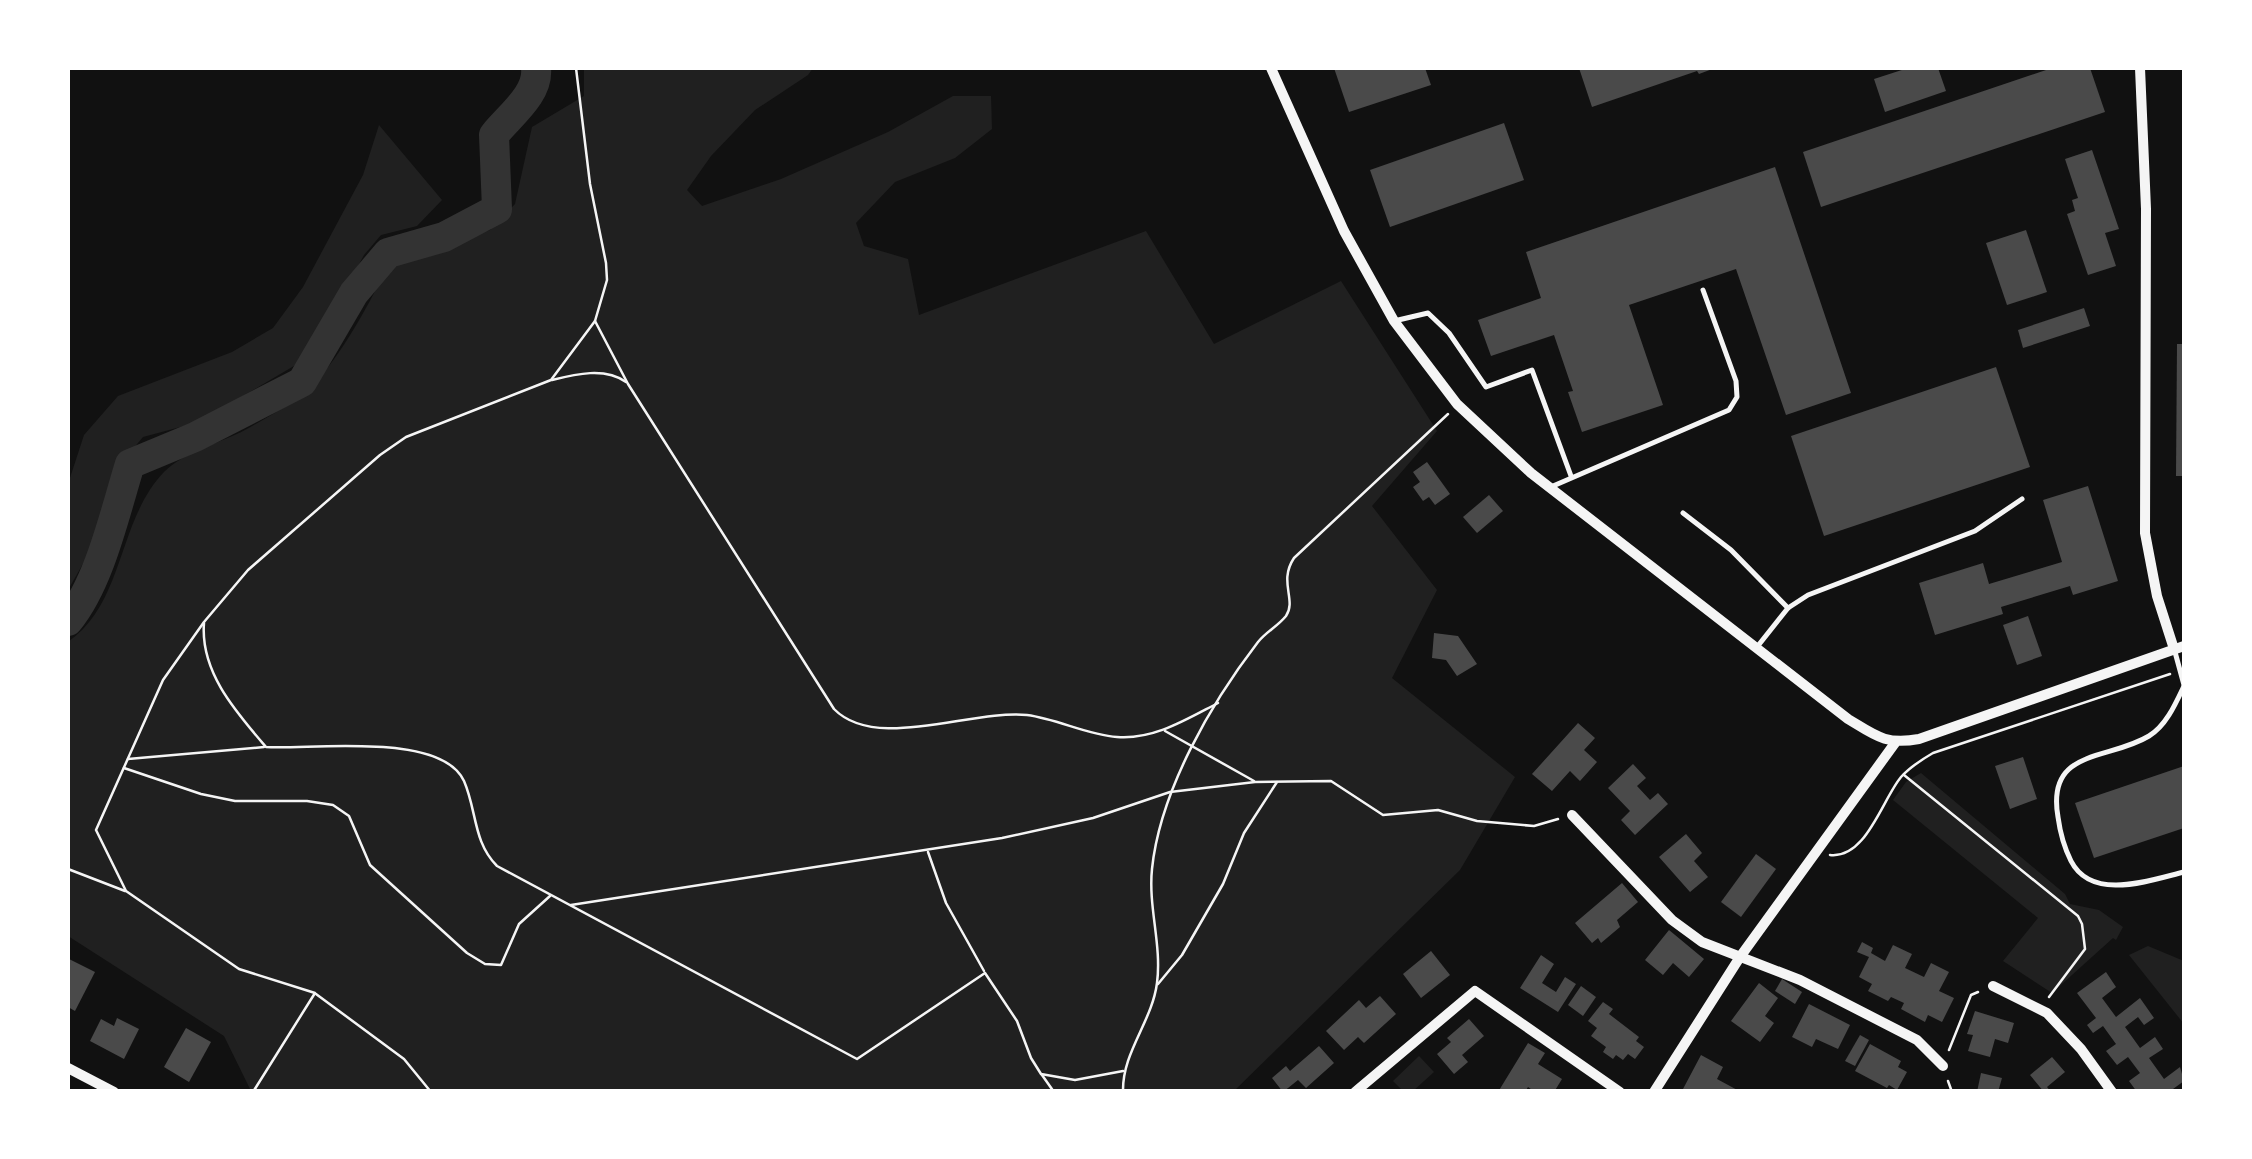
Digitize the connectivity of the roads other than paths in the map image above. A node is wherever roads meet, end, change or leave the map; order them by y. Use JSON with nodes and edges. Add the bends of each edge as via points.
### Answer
{"nodes":[{"id":1,"x":1271,"y":68,"type":"edge"},
{"id":2,"x":2140,"y":68,"type":"edge"},
{"id":3,"x":1703,"y":290,"type":"dead end"},
{"id":4,"x":1394,"y":322,"type":"junction"},
{"id":5,"x":1571,"y":476,"type":"junction"},
{"id":6,"x":1550,"y":488,"type":"junction"},
{"id":7,"x":2022,"y":499,"type":"dead end"},
{"id":8,"x":1683,"y":513,"type":"dead end"},
{"id":9,"x":1788,"y":608,"type":"junction"},
{"id":10,"x":1757,"y":648,"type":"junction"},
{"id":11,"x":2180,"y":648,"type":"edge"},
{"id":12,"x":2184,"y":686,"type":"edge"},
{"id":13,"x":1896,"y":743,"type":"junction"},
{"id":14,"x":1572,"y":816,"type":"road end"},
{"id":15,"x":2184,"y":872,"type":"edge"},
{"id":16,"x":1740,"y":956,"type":"junction"},
{"id":17,"x":1993,"y":986,"type":"road end"},
{"id":18,"x":1943,"y":1066,"type":"road end"},
{"id":19,"x":68,"y":1068,"type":"edge"},
{"id":20,"x":114,"y":1092,"type":"edge"},
{"id":21,"x":1355,"y":1092,"type":"edge"},
{"id":22,"x":1620,"y":1092,"type":"edge"},
{"id":23,"x":1654,"y":1092,"type":"edge"},
{"id":24,"x":2112,"y":1092,"type":"edge"}],
"edges":[{"from":1,"to":4,"type":"street","via":[[1344,231]]},
{"from":2,"to":11,"type":"street","via":[[2144,533],[2158,596]]},
{"from":3,"to":5,"type":"lane","via":[[1736,380],[1729,410]]},
{"from":4,"to":5,"type":"lane","via":[[1428,313],[1486,387],[1532,370]]},
{"from":4,"to":6,"type":"street","via":[[1457,404]]},
{"from":5,"to":6,"type":"lane"},
{"from":6,"to":10,"type":"street"},
{"from":7,"to":9,"type":"lane","via":[[1976,530]]},
{"from":8,"to":9,"type":"lane"},
{"from":9,"to":10,"type":"lane"},
{"from":10,"to":13,"type":"street","via":[[1848,719]]},
{"from":11,"to":12,"type":"lane"},
{"from":11,"to":13,"type":"street"},
{"from":12,"to":15,"type":"lane","via":[[2151,736],[2065,772],[2055,801],[2074,867],[2092,881],[2124,884]]},
{"from":13,"to":16,"type":"street"},
{"from":14,"to":16,"type":"street","via":[[1672,920],[1702,942]]},
{"from":16,"to":18,"type":"street","via":[[1917,1040]]},
{"from":16,"to":23,"type":"street"},
{"from":17,"to":24,"type":"street","via":[[2047,1013]]},
{"from":19,"to":20,"type":"street"},
{"from":21,"to":22,"type":"street","via":[[1475,990]]}]}
